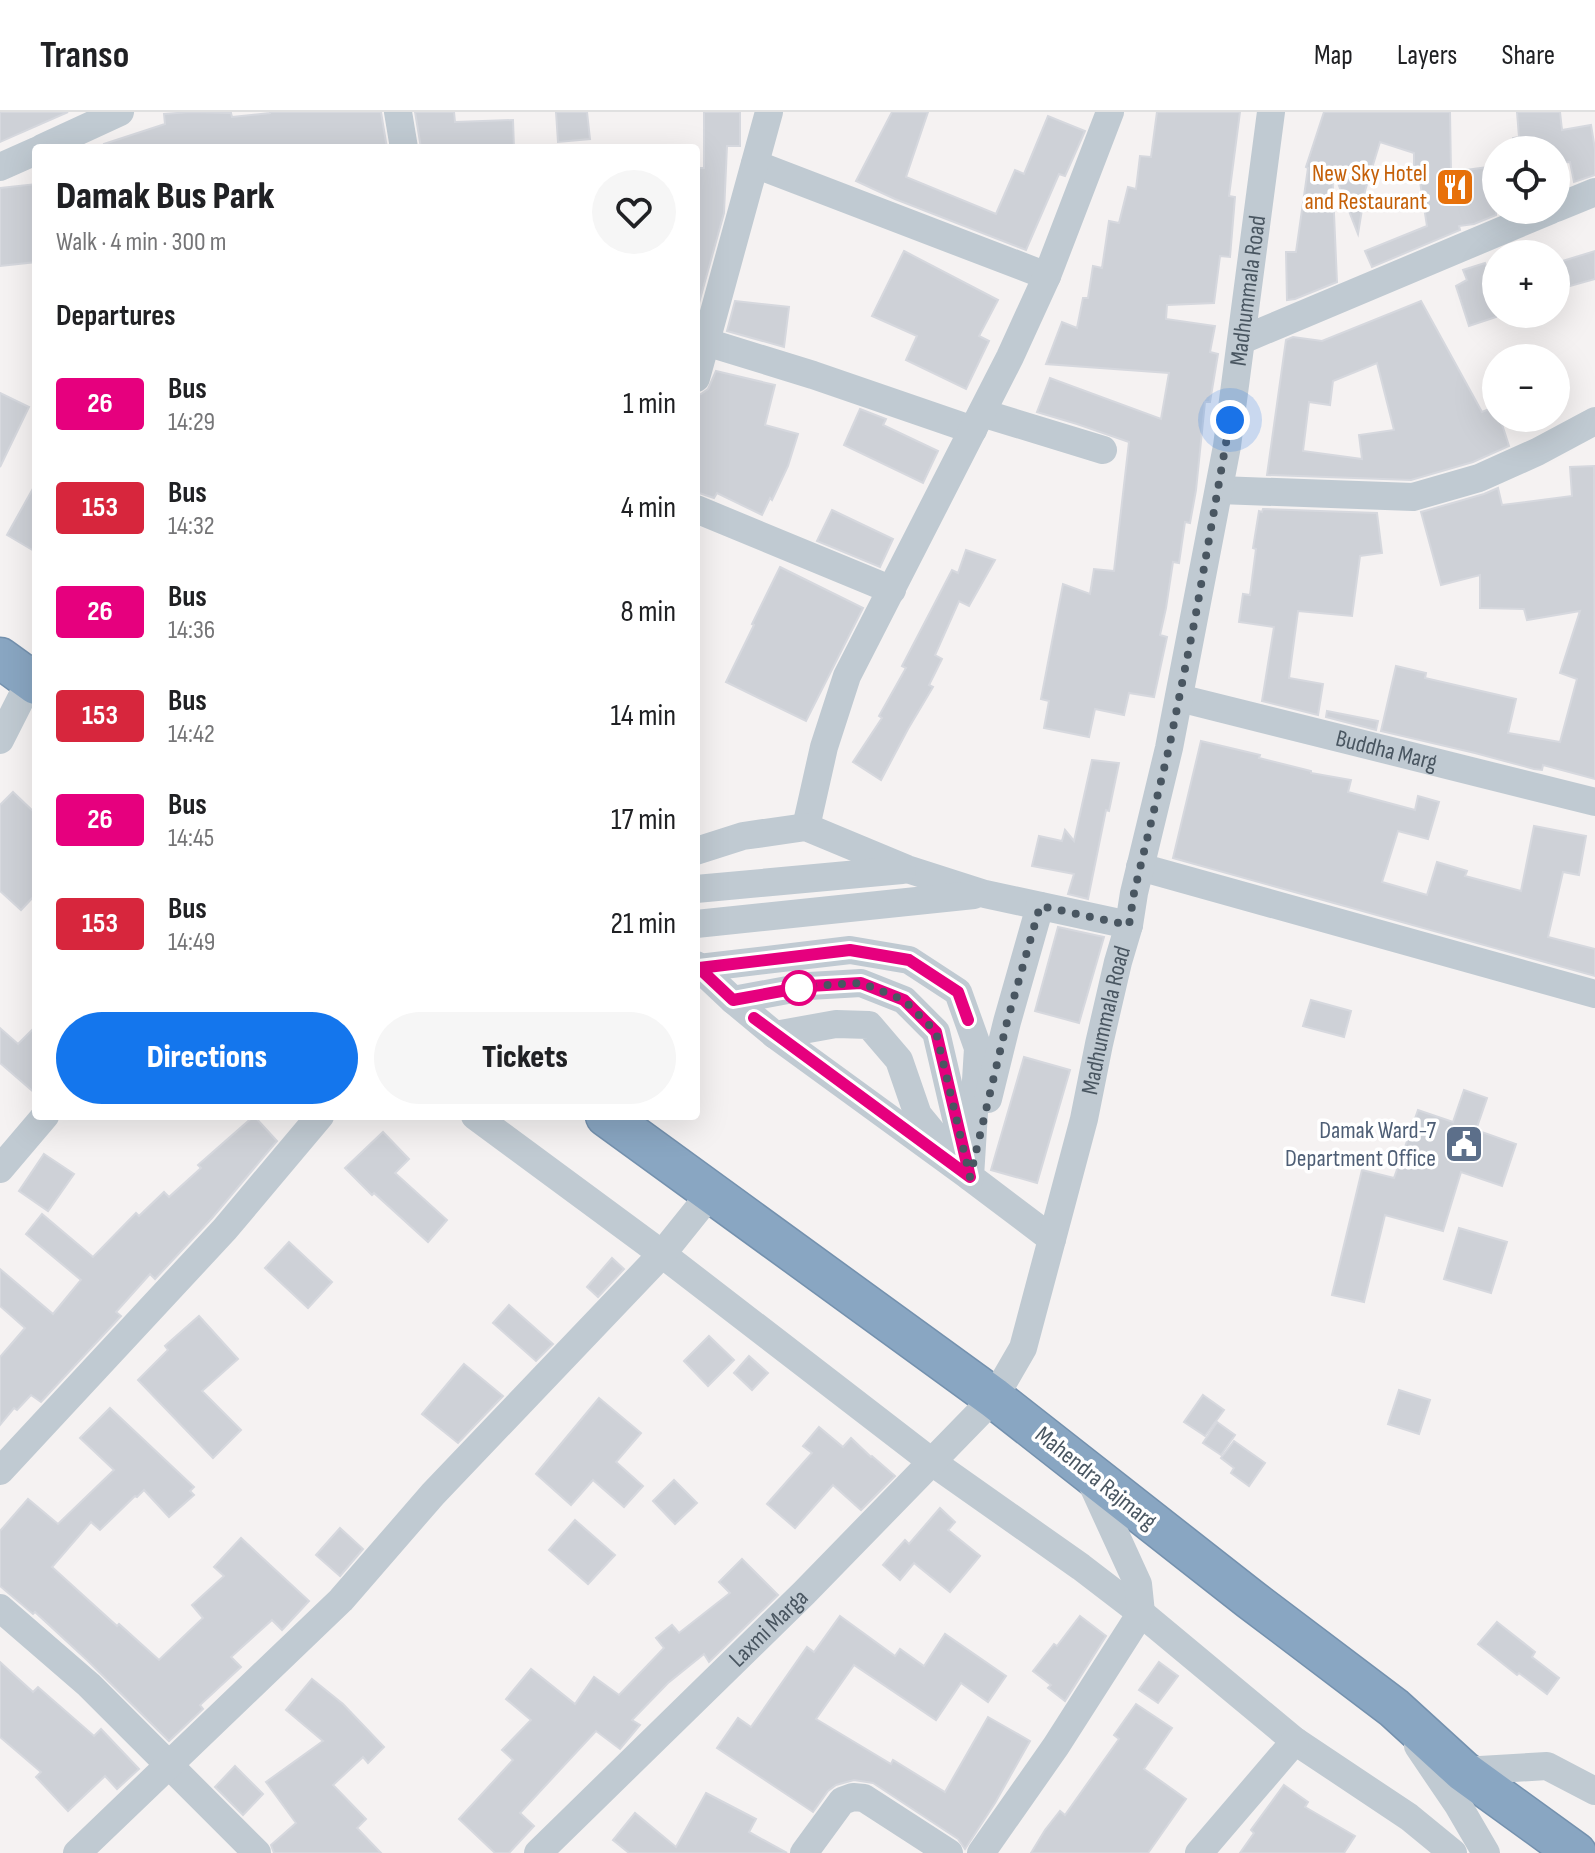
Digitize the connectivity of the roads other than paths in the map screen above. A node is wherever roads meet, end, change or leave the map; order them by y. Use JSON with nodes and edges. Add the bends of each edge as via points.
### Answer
{"nodes":[{"id":1,"x":120,"y":112,"type":"edge"},
{"id":2,"x":398,"y":112,"type":"edge"},
{"id":3,"x":769,"y":112,"type":"edge"},
{"id":4,"x":1110,"y":112,"type":"edge"},
{"id":5,"x":1271,"y":112,"type":"edge"},
{"id":6,"x":51,"y":144,"type":"edge"},
{"id":7,"x":403,"y":144,"type":"edge"},
{"id":8,"x":32,"y":153,"type":"edge"},
{"id":9,"x":755,"y":164,"type":"junction"},
{"id":10,"x":0,"y":167,"type":"edge"},
{"id":11,"x":1595,"y":192,"type":"edge"},
{"id":12,"x":1570,"y":202,"type":"edge"},
{"id":13,"x":1518,"y":224,"type":"edge"},
{"id":14,"x":1047,"y":276,"type":"junction"},
{"id":15,"x":1242,"y":340,"type":"junction"},
{"id":16,"x":706,"y":342,"type":"junction"},
{"id":17,"x":700,"y":364,"type":"edge"},
{"id":18,"x":978,"y":421,"type":"junction"},
{"id":19,"x":1595,"y":421,"type":"edge"},
{"id":20,"x":1103,"y":450,"type":"dead end"},
{"id":21,"x":1219,"y":490,"type":"junction"},
{"id":22,"x":700,"y":511,"type":"edge"},
{"id":23,"x":892,"y":590,"type":"junction"},
{"id":24,"x":28,"y":675,"type":"edge"},
{"id":25,"x":1179,"y":698,"type":"junction"},
{"id":26,"x":0,"y":740,"type":"edge"},
{"id":27,"x":1595,"y":802,"type":"edge"},
{"id":28,"x":806,"y":827,"type":"junction"},
{"id":29,"x":700,"y":850,"type":"edge"},
{"id":30,"x":1140,"y":867,"type":"junction"},
{"id":31,"x":907,"y":869,"type":"junction"},
{"id":32,"x":700,"y":889,"type":"edge"},
{"id":33,"x":985,"y":894,"type":"junction"},
{"id":34,"x":1040,"y":906,"type":"junction"},
{"id":35,"x":700,"y":924,"type":"edge"},
{"id":36,"x":1129,"y":925,"type":"junction"},
{"id":37,"x":700,"y":966,"type":"edge"},
{"id":38,"x":700,"y":968,"type":"edge"},
{"id":39,"x":1595,"y":994,"type":"edge"},
{"id":40,"x":733,"y":1000,"type":"junction"},
{"id":41,"x":775,"y":1035,"type":"junction"},
{"id":42,"x":42,"y":1120,"type":"edge"},
{"id":43,"x":317,"y":1120,"type":"edge"},
{"id":44,"x":480,"y":1120,"type":"edge"},
{"id":45,"x":611,"y":1120,"type":"edge"},
{"id":46,"x":0,"y":1169,"type":"edge"},
{"id":47,"x":970,"y":1177,"type":"junction"},
{"id":48,"x":711,"y":1193,"type":"junction"},
{"id":49,"x":1052,"y":1239,"type":"junction"},
{"id":50,"x":662,"y":1254,"type":"junction"},
{"id":51,"x":994,"y":1398,"type":"junction"},
{"id":52,"x":932,"y":1462,"type":"junction"},
{"id":53,"x":0,"y":1471,"type":"edge"},
{"id":54,"x":1087,"y":1473,"type":"junction"},
{"id":55,"x":0,"y":1608,"type":"edge"},
{"id":56,"x":1141,"y":1613,"type":"junction"},
{"id":57,"x":1394,"y":1708,"type":"junction"},
{"id":58,"x":1295,"y":1741,"type":"junction"},
{"id":59,"x":168,"y":1764,"type":"junction"},
{"id":60,"x":1463,"y":1771,"type":"junction"},
{"id":61,"x":1595,"y":1791,"type":"edge"},
{"id":62,"x":983,"y":1852,"type":"edge"},
{"id":63,"x":77,"y":1853,"type":"edge"},
{"id":64,"x":257,"y":1853,"type":"edge"},
{"id":65,"x":538,"y":1853,"type":"edge"},
{"id":66,"x":804,"y":1853,"type":"edge"},
{"id":67,"x":949,"y":1853,"type":"edge"},
{"id":68,"x":1199,"y":1853,"type":"edge"},
{"id":69,"x":1453,"y":1853,"type":"edge"},
{"id":70,"x":1486,"y":1853,"type":"edge"},
{"id":71,"x":1576,"y":1853,"type":"edge"}],
"edges":[{"from":1,"to":6,"type":"street"},
{"from":2,"to":7,"type":"street"},
{"from":3,"to":9,"type":"street"},
{"from":4,"to":14,"type":"street"},
{"from":5,"to":15,"type":"street","name":"Madhummala Road"},
{"from":8,"to":10,"type":"street"},
{"from":9,"to":14,"type":"street"},
{"from":9,"to":16,"type":"street"},
{"from":11,"to":12,"type":"street"},
{"from":13,"to":15,"type":"street"},
{"from":14,"to":18,"type":"street"},
{"from":15,"to":21,"type":"street","name":"Madhummala Road"},
{"from":16,"to":17,"type":"street"},
{"from":16,"to":18,"type":"street"},
{"from":18,"to":20,"type":"street"},
{"from":18,"to":23,"type":"street"},
{"from":19,"to":21,"type":"street","via":[[1479,478],[1413,497]]},
{"from":21,"to":25,"type":"street","name":"Madhummala Road"},
{"from":22,"to":23,"type":"street"},
{"from":23,"to":28,"type":"street","via":[[847,676]]},
{"from":24,"to":26,"type":"street"},
{"from":25,"to":27,"type":"street","name":"Buddha Marg"},
{"from":25,"to":30,"type":"street","name":"Madhummala Road"},
{"from":28,"to":29,"type":"street","via":[[743,836]]},
{"from":28,"to":31,"type":"street"},
{"from":30,"to":36,"type":"street","name":"Madhummala Road"},
{"from":30,"to":39,"type":"street"},
{"from":31,"to":32,"type":"street"},
{"from":31,"to":33,"type":"street"},
{"from":33,"to":34,"type":"street"},
{"from":33,"to":35,"type":"street"},
{"from":34,"to":36,"type":"street"},
{"from":34,"to":47,"type":"street"},
{"from":36,"to":49,"type":"street","name":"Madhummala Road"},
{"from":37,"to":47,"type":"street","via":[[850,950],[909,960],[958,992],[978,1048]]},
{"from":38,"to":40,"type":"street"},
{"from":40,"to":41,"type":"street"},
{"from":40,"to":47,"type":"street","via":[[861,983],[904,1000],[936,1032]]},
{"from":41,"to":47,"type":"street"},
{"from":41,"to":47,"type":"street","via":[[836,1024],[869,1025],[899,1060],[918,1115]]},
{"from":42,"to":46,"type":"street"},
{"from":43,"to":53,"type":"street","via":[[225,1229]]},
{"from":44,"to":50,"type":"street"},
{"from":45,"to":48,"type":"highway","name":"Mahendra Rajmarg"},
{"from":47,"to":49,"type":"street"},
{"from":48,"to":50,"type":"street"},
{"from":48,"to":51,"type":"highway","name":"Mahendra Rajmarg"},
{"from":49,"to":51,"type":"street","name":"Madhummala Road","via":[[1023,1348]]},
{"from":50,"to":52,"type":"street"},
{"from":50,"to":59,"type":"street","via":[[433,1494],[341,1600]]},
{"from":51,"to":52,"type":"street","name":"Laxmi Marga"},
{"from":51,"to":54,"type":"highway","name":"Mahendra Rajmarg"},
{"from":52,"to":56,"type":"street"},
{"from":52,"to":65,"type":"street","name":"Laxmi Marga"},
{"from":54,"to":56,"type":"street","via":[[1138,1584]]},
{"from":54,"to":57,"type":"highway","name":"Mahendra Rajmarg"},
{"from":55,"to":59,"type":"street","via":[[89,1685]]},
{"from":56,"to":58,"type":"street"},
{"from":56,"to":62,"type":"street"},
{"from":57,"to":60,"type":"highway","name":"Mahendra Rajmarg"},
{"from":57,"to":70,"type":"street"},
{"from":58,"to":68,"type":"street"},
{"from":58,"to":69,"type":"street"},
{"from":59,"to":63,"type":"street"},
{"from":59,"to":64,"type":"street"},
{"from":60,"to":61,"type":"street","via":[[1547,1766]]},
{"from":60,"to":71,"type":"highway","name":"Mahendra Rajmarg"},
{"from":66,"to":67,"type":"street","via":[[842,1801],[853,1797],[864,1798]]}]}
